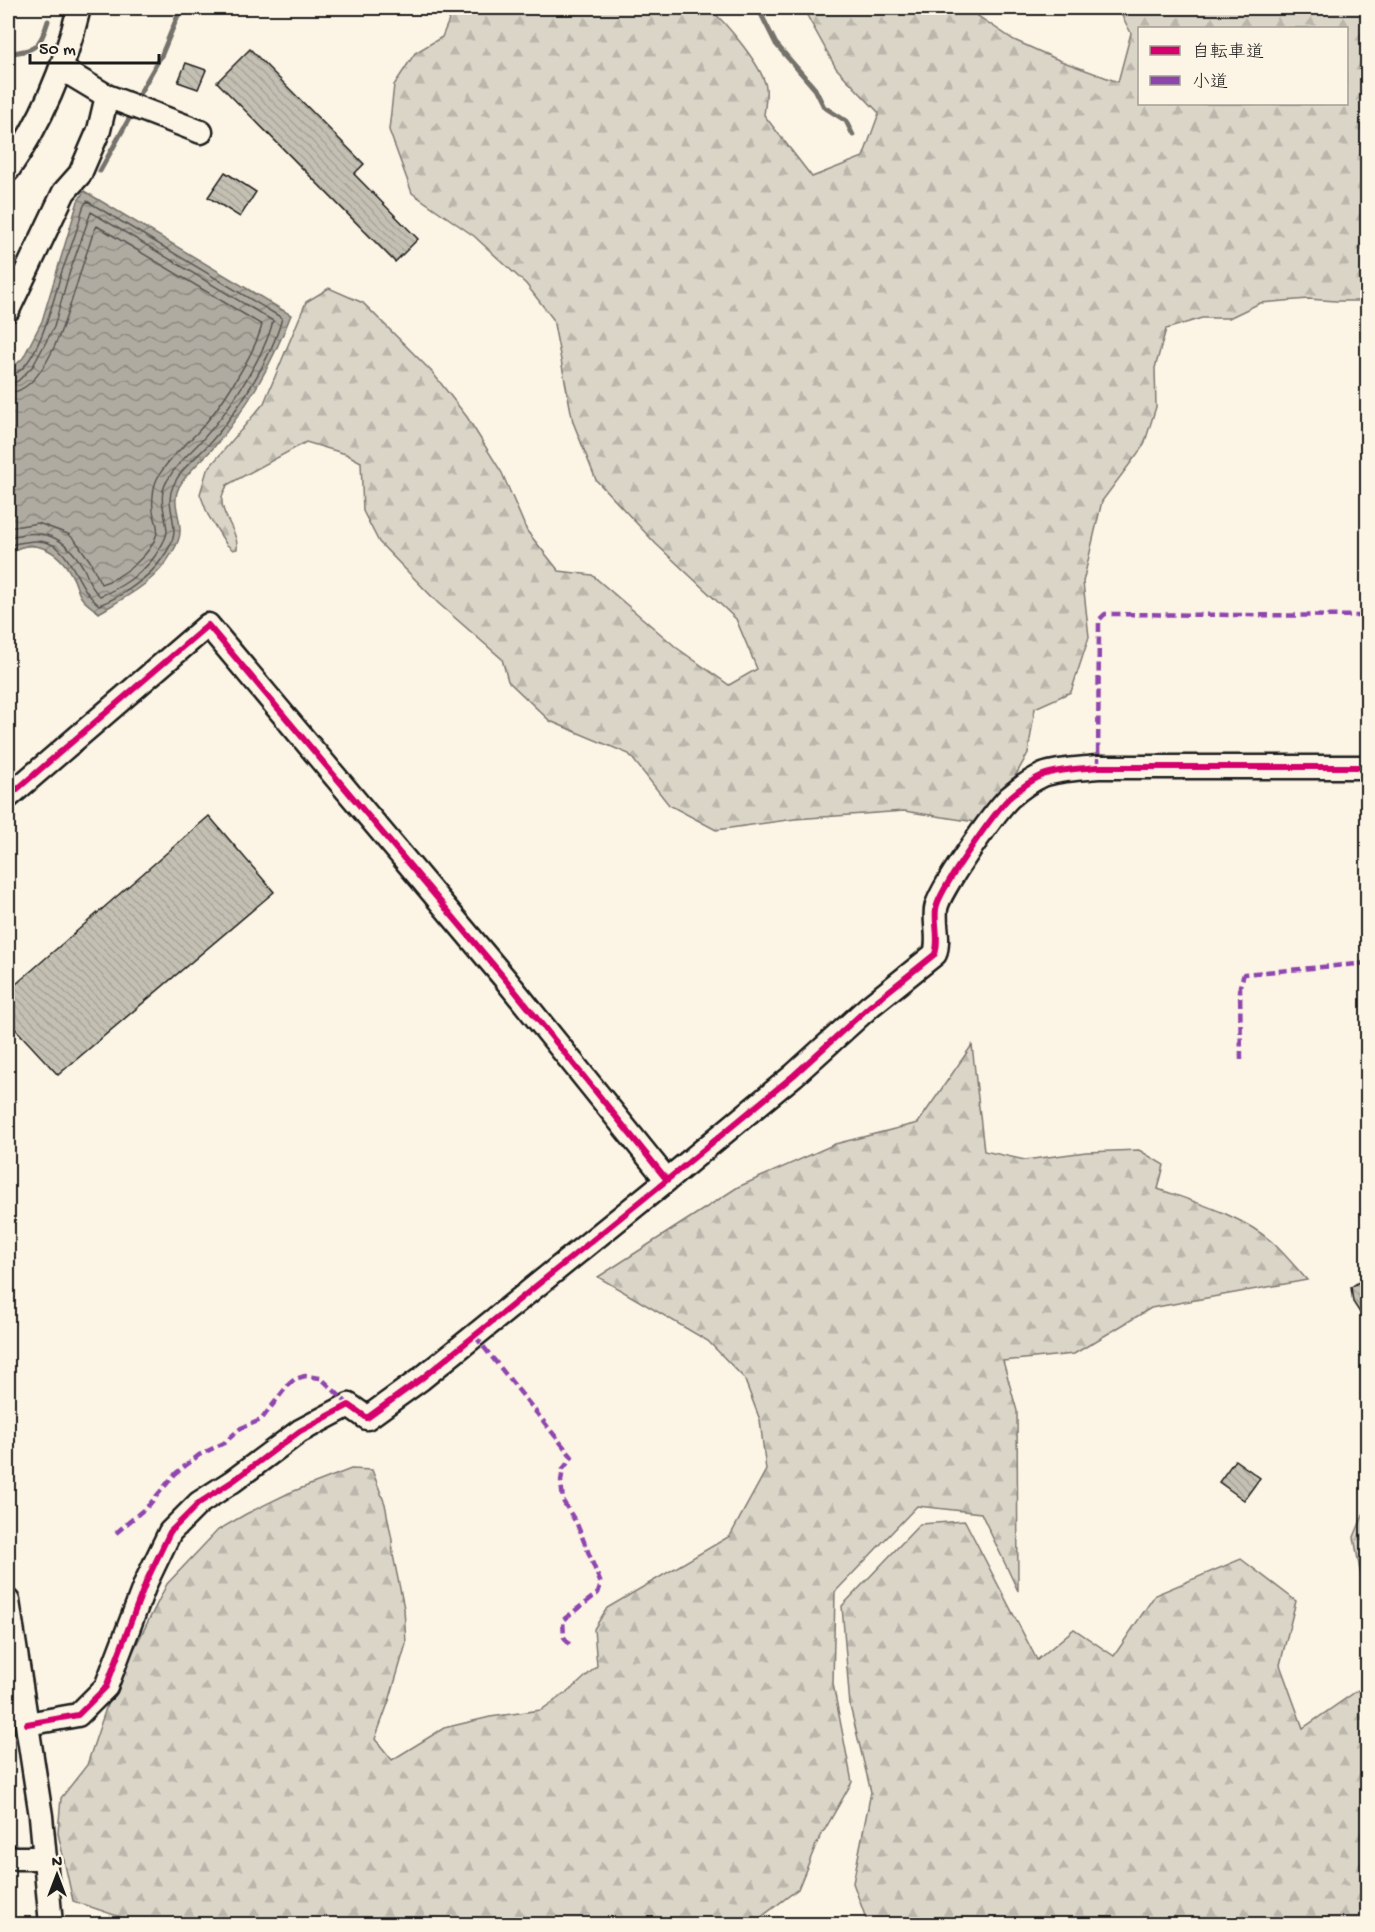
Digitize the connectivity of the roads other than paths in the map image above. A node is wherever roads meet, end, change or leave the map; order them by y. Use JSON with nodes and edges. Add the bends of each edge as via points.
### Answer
{"nodes":[{"id":1,"x":79,"y":8,"type":"edge"},
{"id":2,"x":62,"y":69,"type":"junction"},
{"id":3,"x":107,"y":96,"type":"junction"},
{"id":4,"x":201,"y":132,"type":"dead end"},
{"id":5,"x":8,"y":170,"type":"edge"},
{"id":6,"x":8,"y":310,"type":"edge"},
{"id":7,"x":1368,"y":767,"type":"edge"},
{"id":8,"x":8,"y":797,"type":"edge"},
{"id":9,"x":667,"y":1180,"type":"junction"},
{"id":10,"x":8,"y":1601,"type":"edge"},
{"id":11,"x":27,"y":1724,"type":"junction"},
{"id":12,"x":8,"y":1858,"type":"edge"},
{"id":13,"x":45,"y":1858,"type":"junction"},
{"id":14,"x":51,"y":1924,"type":"edge"}],
"edges":[{"from":1,"to":2,"type":"street"},
{"from":2,"to":3,"type":"street"},
{"from":2,"to":5,"type":"street"},
{"from":3,"to":4,"type":"street"},
{"from":3,"to":6,"type":"street","via":[[99,130],[80,174],[64,192]]},
{"from":7,"to":9,"type":"street","via":[[1098,767],[1043,776],[1009,799],[979,836],[942,894],[936,908],[935,954]]},
{"from":8,"to":9,"type":"street","via":[[208,625],[507,980]]},
{"from":9,"to":11,"type":"street","via":[[421,1379],[367,1418],[349,1405],[300,1431],[199,1503],[170,1532],[146,1582],[106,1687],[78,1715]]},
{"from":10,"to":11,"type":"street"},
{"from":11,"to":13,"type":"street"},
{"from":12,"to":13,"type":"street"},
{"from":13,"to":14,"type":"street"}]}
